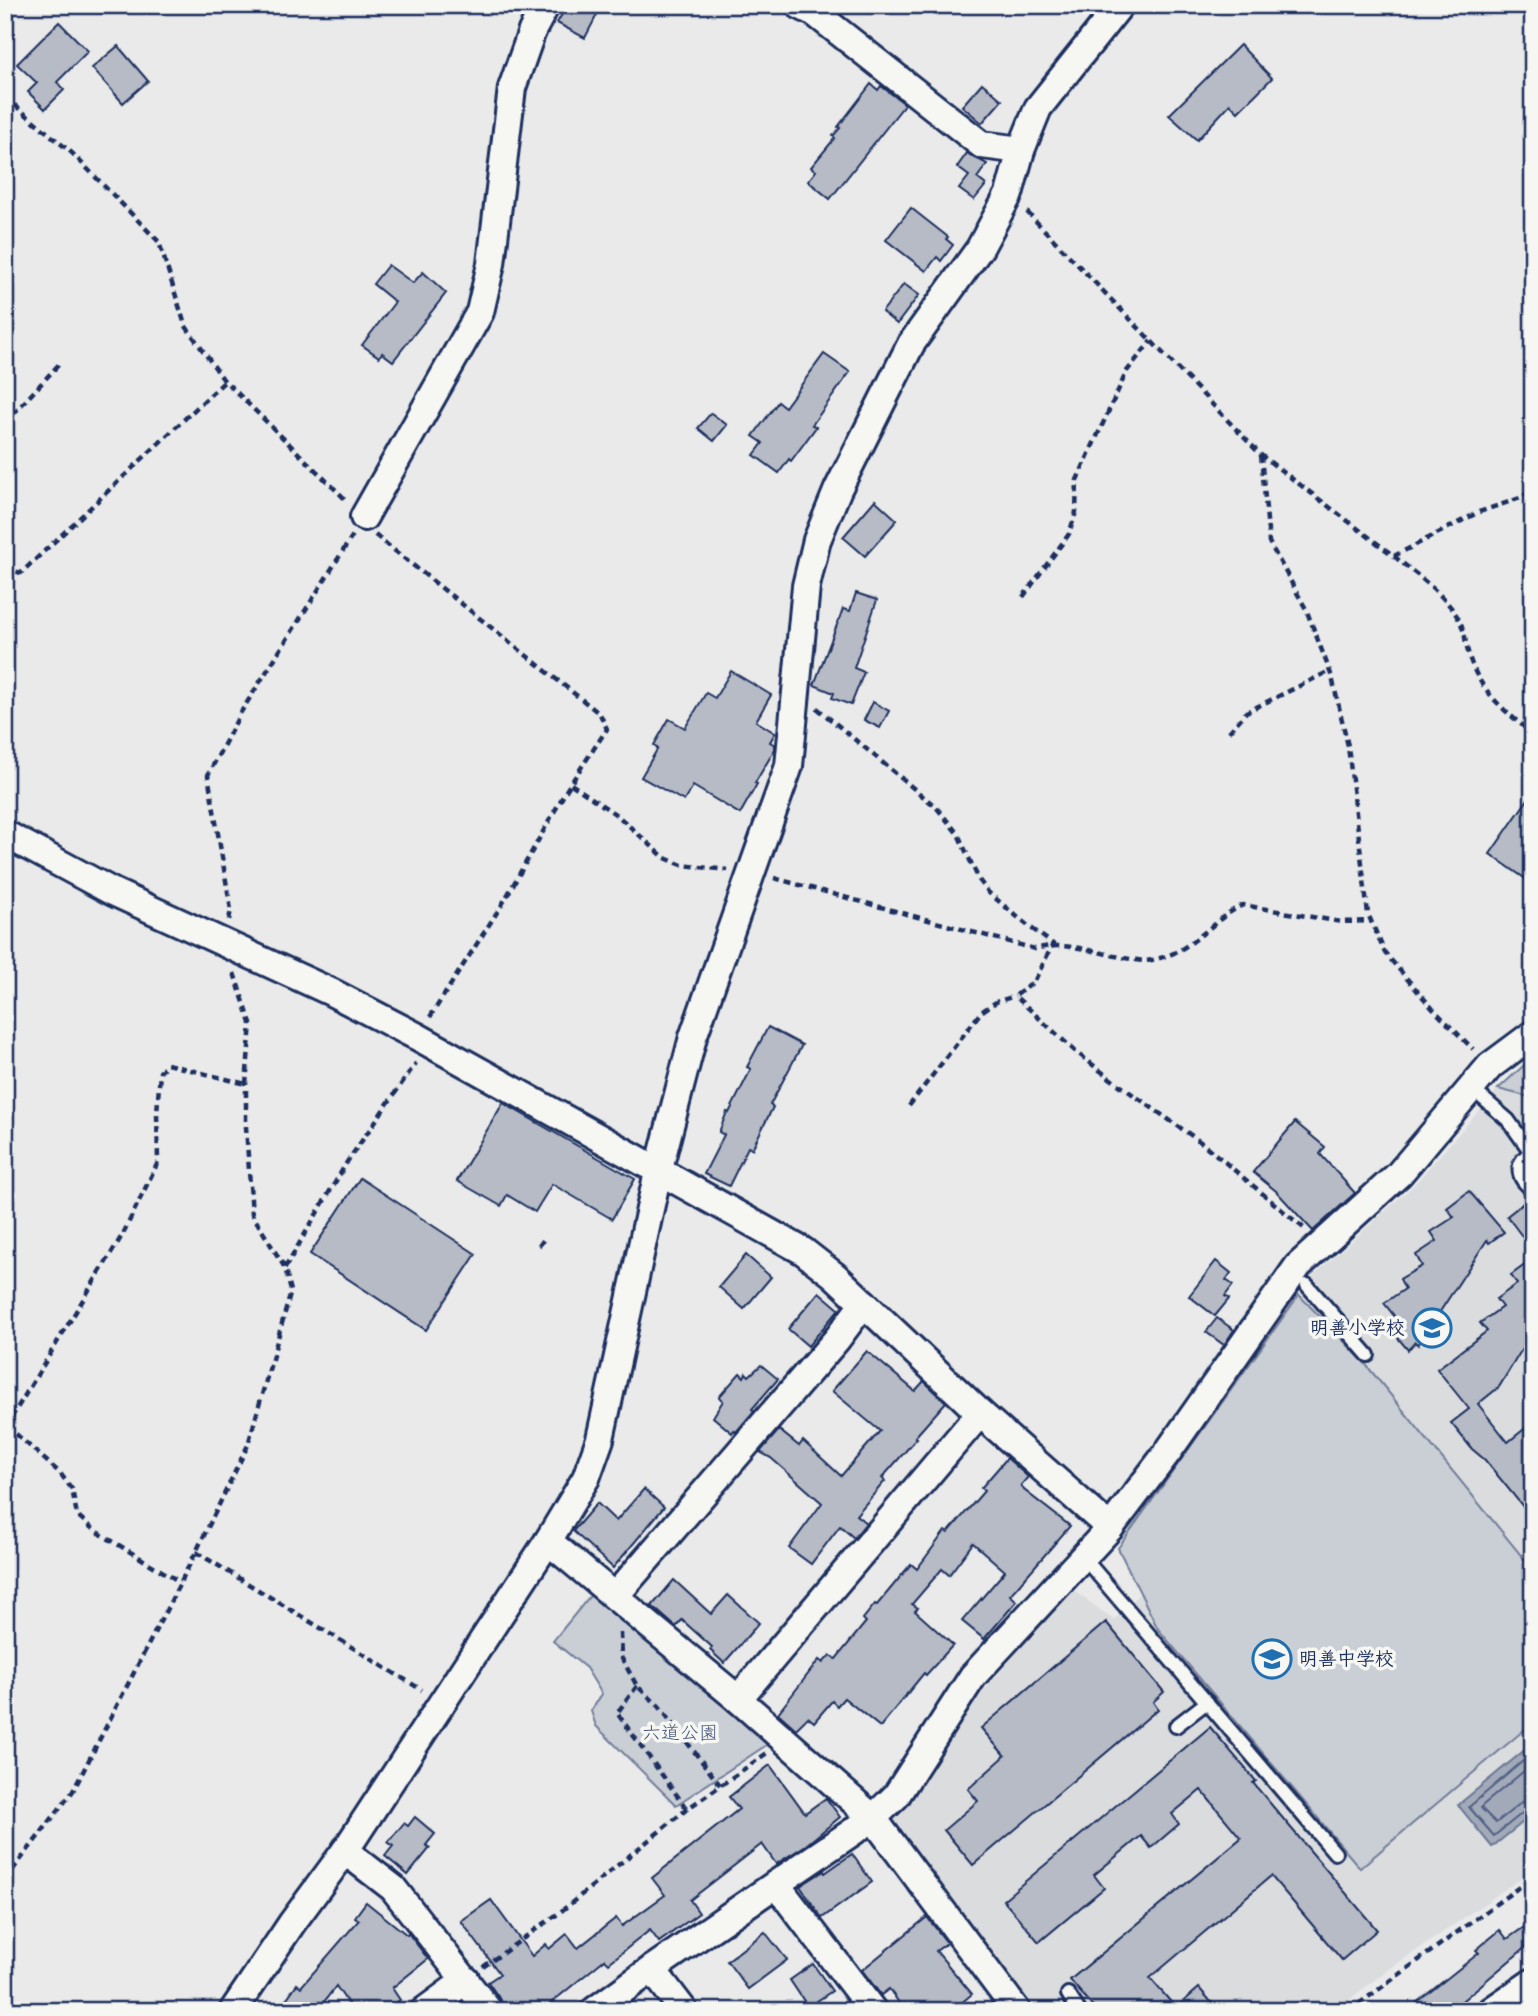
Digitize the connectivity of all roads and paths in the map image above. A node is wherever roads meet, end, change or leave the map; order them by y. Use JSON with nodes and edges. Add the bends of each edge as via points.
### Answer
{"nodes":[{"id":1,"x":545,"y":5,"type":"edge"},
{"id":2,"x":799,"y":5,"type":"edge"},
{"id":3,"x":1119,"y":5,"type":"edge"},
{"id":4,"x":5,"y":97,"type":"edge"},
{"id":5,"x":1021,"y":150,"type":"junction"},
{"id":6,"x":1009,"y":194,"type":"junction"},
{"id":7,"x":1151,"y":341,"type":"junction"},
{"id":8,"x":61,"y":362,"type":"dead end"},
{"id":9,"x":225,"y":381,"type":"junction"},
{"id":10,"x":5,"y":424,"type":"edge"},
{"id":11,"x":1261,"y":455,"type":"junction"},
{"id":12,"x":1533,"y":487,"type":"edge"},
{"id":13,"x":362,"y":520,"type":"junction"},
{"id":14,"x":1394,"y":556,"type":"junction"},
{"id":15,"x":5,"y":568,"type":"edge"},
{"id":16,"x":1023,"y":597,"type":"dead end"},
{"id":17,"x":1330,"y":671,"type":"junction"},
{"id":18,"x":796,"y":689,"type":"junction"},
{"id":19,"x":1229,"y":732,"type":"dead end"},
{"id":20,"x":1533,"y":734,"type":"edge"},
{"id":21,"x":571,"y":783,"type":"junction"},
{"id":22,"x":5,"y":834,"type":"edge"},
{"id":23,"x":752,"y":872,"type":"junction"},
{"id":24,"x":1371,"y":920,"type":"junction"},
{"id":25,"x":225,"y":944,"type":"junction"},
{"id":26,"x":1054,"y":944,"type":"junction"},
{"id":27,"x":1015,"y":996,"type":"junction"},
{"id":28,"x":1533,"y":1034,"type":"edge"},
{"id":29,"x":424,"y":1040,"type":"junction"},
{"id":30,"x":1490,"y":1066,"type":"junction"},
{"id":31,"x":246,"y":1084,"type":"junction"},
{"id":32,"x":1471,"y":1088,"type":"junction"},
{"id":33,"x":909,"y":1106,"type":"dead end"},
{"id":34,"x":1532,"y":1152,"type":"edge"},
{"id":35,"x":658,"y":1172,"type":"junction"},
{"id":36,"x":1533,"y":1189,"type":"edge"},
{"id":37,"x":544,"y":1239,"type":"dead end"},
{"id":38,"x":1323,"y":1244,"type":"junction"},
{"id":39,"x":539,"y":1246,"type":"dead end"},
{"id":40,"x":285,"y":1268,"type":"junction"},
{"id":41,"x":1301,"y":1279,"type":"junction"},
{"id":42,"x":864,"y":1303,"type":"junction"},
{"id":43,"x":1367,"y":1355,"type":"dead end"},
{"id":44,"x":980,"y":1413,"type":"junction"},
{"id":45,"x":6,"y":1426,"type":"edge"},
{"id":46,"x":1110,"y":1528,"type":"junction"},
{"id":47,"x":548,"y":1541,"type":"junction"},
{"id":48,"x":196,"y":1552,"type":"junction"},
{"id":49,"x":1083,"y":1557,"type":"junction"},
{"id":50,"x":180,"y":1582,"type":"junction"},
{"id":51,"x":615,"y":1596,"type":"junction"},
{"id":52,"x":620,"y":1634,"type":"dead end"},
{"id":53,"x":637,"y":1686,"type":"junction"},
{"id":54,"x":738,"y":1699,"type":"junction"},
{"id":55,"x":441,"y":1702,"type":"junction"},
{"id":56,"x":1207,"y":1702,"type":"junction"},
{"id":57,"x":1176,"y":1726,"type":"dead end"},
{"id":58,"x":785,"y":1740,"type":"junction"},
{"id":59,"x":720,"y":1786,"type":"junction"},
{"id":60,"x":687,"y":1809,"type":"junction"},
{"id":61,"x":873,"y":1818,"type":"junction"},
{"id":62,"x":345,"y":1851,"type":"junction"},
{"id":63,"x":1335,"y":1853,"type":"dead end"},
{"id":64,"x":1533,"y":1877,"type":"edge"},
{"id":65,"x":5,"y":1880,"type":"edge"},
{"id":66,"x":776,"y":1884,"type":"junction"},
{"id":67,"x":652,"y":1969,"type":"junction"},
{"id":68,"x":469,"y":1977,"type":"junction"},
{"id":69,"x":1533,"y":1982,"type":"edge"},
{"id":70,"x":1068,"y":1994,"type":"dead end"},
{"id":71,"x":233,"y":2011,"type":"edge"},
{"id":72,"x":424,"y":2011,"type":"edge"},
{"id":73,"x":489,"y":2011,"type":"edge"},
{"id":74,"x":594,"y":2011,"type":"edge"},
{"id":75,"x":684,"y":2011,"type":"edge"},
{"id":76,"x":873,"y":2011,"type":"edge"},
{"id":77,"x":1017,"y":2011,"type":"edge"},
{"id":78,"x":1079,"y":2011,"type":"edge"},
{"id":79,"x":1349,"y":2011,"type":"edge"},
{"id":80,"x":1491,"y":2011,"type":"edge"}],
"edges":[{"from":1,"to":13,"type":"street","via":[[512,88],[491,264],[480,312]]},
{"from":2,"to":5,"type":"street","via":[[982,145]]},
{"from":3,"to":5,"type":"street","via":[[1038,108]]},
{"from":4,"to":9,"type":"path","via":[[72,153],[159,242],[185,325]]},
{"from":5,"to":6,"type":"street"},
{"from":6,"to":7,"type":"path"},
{"from":6,"to":18,"type":"street","via":[[980,248],[911,344],[838,489],[817,540],[806,586]]},
{"from":7,"to":11,"type":"path"},
{"from":7,"to":16,"type":"path","via":[[1127,371],[1077,481],[1076,512],[1069,534]]},
{"from":8,"to":10,"type":"path"},
{"from":9,"to":13,"type":"path"},
{"from":9,"to":15,"type":"path","via":[[21,573]]},
{"from":11,"to":14,"type":"path"},
{"from":11,"to":17,"type":"path","via":[[1269,542],[1306,609]]},
{"from":12,"to":14,"type":"path","via":[[1523,497],[1479,512]]},
{"from":13,"to":21,"type":"path","via":[[600,714],[607,729]]},
{"from":13,"to":25,"type":"path","via":[[247,701],[208,775],[231,910]]},
{"from":14,"to":20,"type":"path","via":[[1457,615],[1483,687]]},
{"from":17,"to":19,"type":"path","via":[[1246,712]]},
{"from":17,"to":24,"type":"path","via":[[1348,746]]},
{"from":18,"to":23,"type":"street","via":[[789,766]]},
{"from":18,"to":26,"type":"path","via":[[936,807],[958,834],[989,893]]},
{"from":21,"to":23,"type":"path","via":[[618,816],[665,858],[682,865]]},
{"from":21,"to":29,"type":"path"},
{"from":22,"to":25,"type":"street","via":[[113,892]]},
{"from":23,"to":26,"type":"path","via":[[1035,949]]},
{"from":23,"to":35,"type":"street","via":[[693,1037]]},
{"from":24,"to":26,"type":"path","via":[[1341,922],[1243,905],[1195,942],[1171,956],[1148,961]]},
{"from":24,"to":30,"type":"path","via":[[1385,953]]},
{"from":25,"to":29,"type":"street"},
{"from":25,"to":31,"type":"path","via":[[251,1023]]},
{"from":26,"to":27,"type":"path","via":[[1034,982]]},
{"from":27,"to":33,"type":"path","via":[[981,1012]]},
{"from":27,"to":38,"type":"path","via":[[1075,1051],[1202,1143]]},
{"from":28,"to":30,"type":"street"},
{"from":29,"to":35,"type":"street"},
{"from":29,"to":40,"type":"path"},
{"from":30,"to":32,"type":"street"},
{"from":31,"to":40,"type":"path","via":[[252,1214]]},
{"from":31,"to":45,"type":"path","via":[[167,1064],[160,1072],[158,1162],[123,1234]]},
{"from":32,"to":34,"type":"lane","via":[[1508,1120]]},
{"from":32,"to":38,"type":"street","via":[[1399,1174]]},
{"from":34,"to":36,"type":"lane","via":[[1519,1171],[1523,1183]]},
{"from":35,"to":42,"type":"street","via":[[803,1251]]},
{"from":35,"to":47,"type":"street","via":[[600,1439],[586,1478]]},
{"from":37,"to":39,"type":"path"},
{"from":38,"to":41,"type":"street"},
{"from":40,"to":48,"type":"path","via":[[291,1291],[248,1445]]},
{"from":41,"to":43,"type":"lane"},
{"from":41,"to":46,"type":"street"},
{"from":42,"to":44,"type":"street"},
{"from":42,"to":51,"type":"street"},
{"from":44,"to":46,"type":"street"},
{"from":44,"to":54,"type":"street"},
{"from":45,"to":50,"type":"path","via":[[60,1473],[72,1489],[77,1515]]},
{"from":46,"to":49,"type":"street"},
{"from":47,"to":51,"type":"street"},
{"from":47,"to":55,"type":"street"},
{"from":48,"to":50,"type":"path"},
{"from":48,"to":55,"type":"path"},
{"from":49,"to":56,"type":"lane"},
{"from":49,"to":61,"type":"street","via":[[973,1676],[896,1796]]},
{"from":50,"to":65,"type":"path","via":[[73,1791]]},
{"from":51,"to":54,"type":"street"},
{"from":52,"to":53,"type":"path","via":[[621,1657]]},
{"from":53,"to":59,"type":"path","via":[[659,1706]]},
{"from":53,"to":60,"type":"path","via":[[617,1713]]},
{"from":54,"to":58,"type":"street"},
{"from":55,"to":62,"type":"street"},
{"from":56,"to":57,"type":"lane"},
{"from":56,"to":63,"type":"lane"},
{"from":58,"to":59,"type":"path"},
{"from":58,"to":61,"type":"street"},
{"from":59,"to":60,"type":"path"},
{"from":60,"to":68,"type":"path","via":[[559,1913]]},
{"from":61,"to":66,"type":"street"},
{"from":61,"to":77,"type":"street"},
{"from":62,"to":68,"type":"street","via":[[393,1888]]},
{"from":62,"to":71,"type":"street"},
{"from":64,"to":79,"type":"path"},
{"from":66,"to":67,"type":"street"},
{"from":66,"to":76,"type":"street"},
{"from":67,"to":74,"type":"street"},
{"from":67,"to":75,"type":"street"},
{"from":68,"to":72,"type":"street"},
{"from":68,"to":73,"type":"street"},
{"from":69,"to":80,"type":"street"},
{"from":70,"to":78,"type":"lane"}]}
